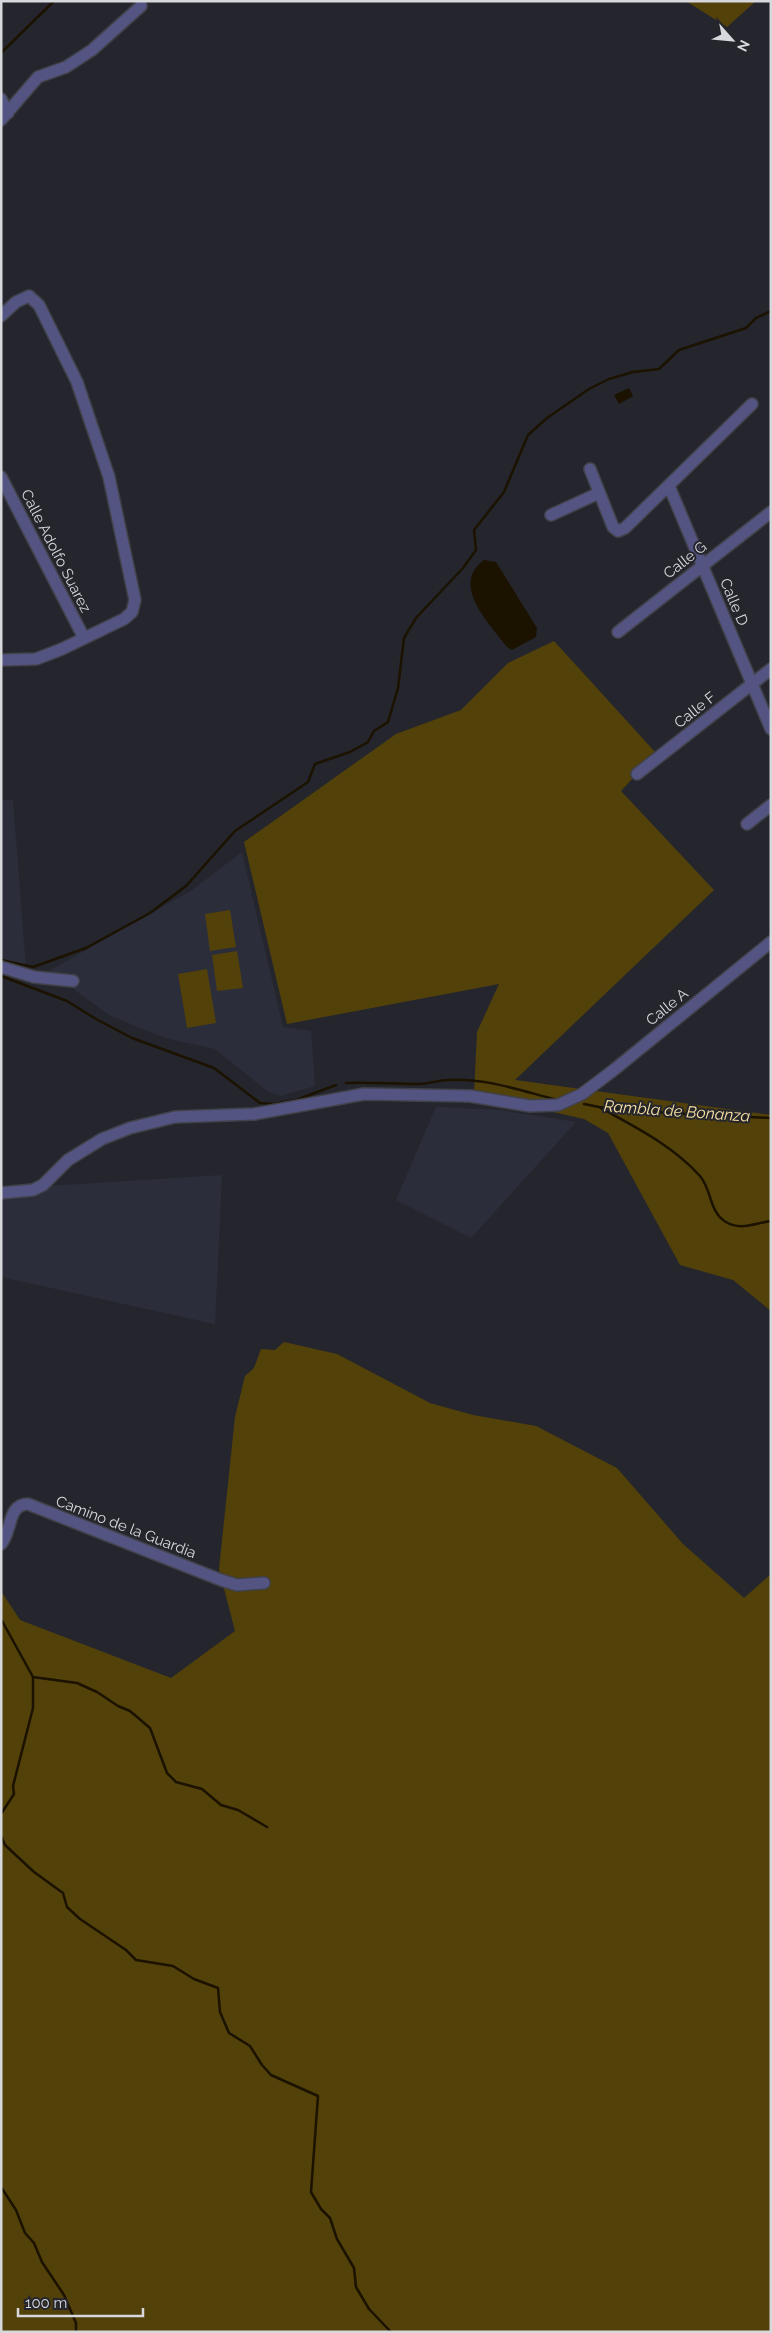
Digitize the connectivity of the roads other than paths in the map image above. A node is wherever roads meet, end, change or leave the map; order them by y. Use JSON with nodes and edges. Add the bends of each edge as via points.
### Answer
{"nodes":[{"id":1,"x":141,"y":6,"type":"dead end"},
{"id":2,"x":1,"y":99,"type":"edge"},
{"id":3,"x":4,"y":116,"type":"edge"},
{"id":4,"x":1,"y":316,"type":"edge"},
{"id":5,"x":752,"y":404,"type":"dead end"},
{"id":6,"x":590,"y":469,"type":"dead end"},
{"id":7,"x":1,"y":477,"type":"edge"},
{"id":8,"x":669,"y":486,"type":"junction"},
{"id":9,"x":599,"y":493,"type":"junction"},
{"id":10,"x":771,"y":512,"type":"edge"},
{"id":11,"x":551,"y":515,"type":"dead end"},
{"id":12,"x":702,"y":565,"type":"junction"},
{"id":13,"x":618,"y":632,"type":"dead end"},
{"id":14,"x":84,"y":638,"type":"junction"},
{"id":15,"x":1,"y":660,"type":"edge"},
{"id":16,"x":771,"y":669,"type":"edge"},
{"id":17,"x":752,"y":684,"type":"junction"},
{"id":18,"x":771,"y":729,"type":"edge"},
{"id":19,"x":637,"y":774,"type":"dead end"},
{"id":20,"x":771,"y":806,"type":"edge"},
{"id":21,"x":747,"y":824,"type":"dead end"},
{"id":22,"x":771,"y":942,"type":"edge"},
{"id":23,"x":1,"y":967,"type":"edge"},
{"id":24,"x":73,"y":981,"type":"dead end"},
{"id":25,"x":1,"y":1193,"type":"edge"},
{"id":26,"x":1,"y":1544,"type":"edge"},
{"id":27,"x":264,"y":1582,"type":"dead end"}],
"edges":[{"from":1,"to":3,"type":"street","via":[[92,50],[66,67],[38,77]]},
{"from":2,"to":3,"type":"street"},
{"from":4,"to":14,"type":"street","via":[[16,302],[29,296],[39,305],[77,382],[109,477],[135,600],[132,612],[124,619]]},
{"from":5,"to":8,"type":"street"},
{"from":6,"to":9,"type":"street"},
{"from":7,"to":14,"type":"street","name":"Calle Adolfo Suarez"},
{"from":8,"to":9,"type":"street","via":[[618,531],[613,527]]},
{"from":8,"to":12,"type":"street","name":"Calle D"},
{"from":9,"to":11,"type":"street"},
{"from":10,"to":12,"type":"street","name":"Calle G"},
{"from":12,"to":13,"type":"street","name":"Calle G"},
{"from":12,"to":17,"type":"street","name":"Calle D"},
{"from":14,"to":15,"type":"street","via":[[36,659]]},
{"from":16,"to":17,"type":"street","name":"Calle F"},
{"from":17,"to":18,"type":"street","name":"Calle D"},
{"from":17,"to":19,"type":"street","name":"Calle F"},
{"from":20,"to":21,"type":"street"},
{"from":22,"to":25,"type":"street","name":"Calle A","via":[[582,1094],[567,1102],[546,1107],[470,1096],[364,1094],[254,1114],[175,1117],[102,1139],[68,1160],[43,1185],[33,1190]]},
{"from":23,"to":24,"type":"street","via":[[34,977]]},
{"from":26,"to":27,"type":"street","name":"Camino de la Guardia","via":[[15,1510],[28,1504],[221,1580],[237,1585]]}]}
